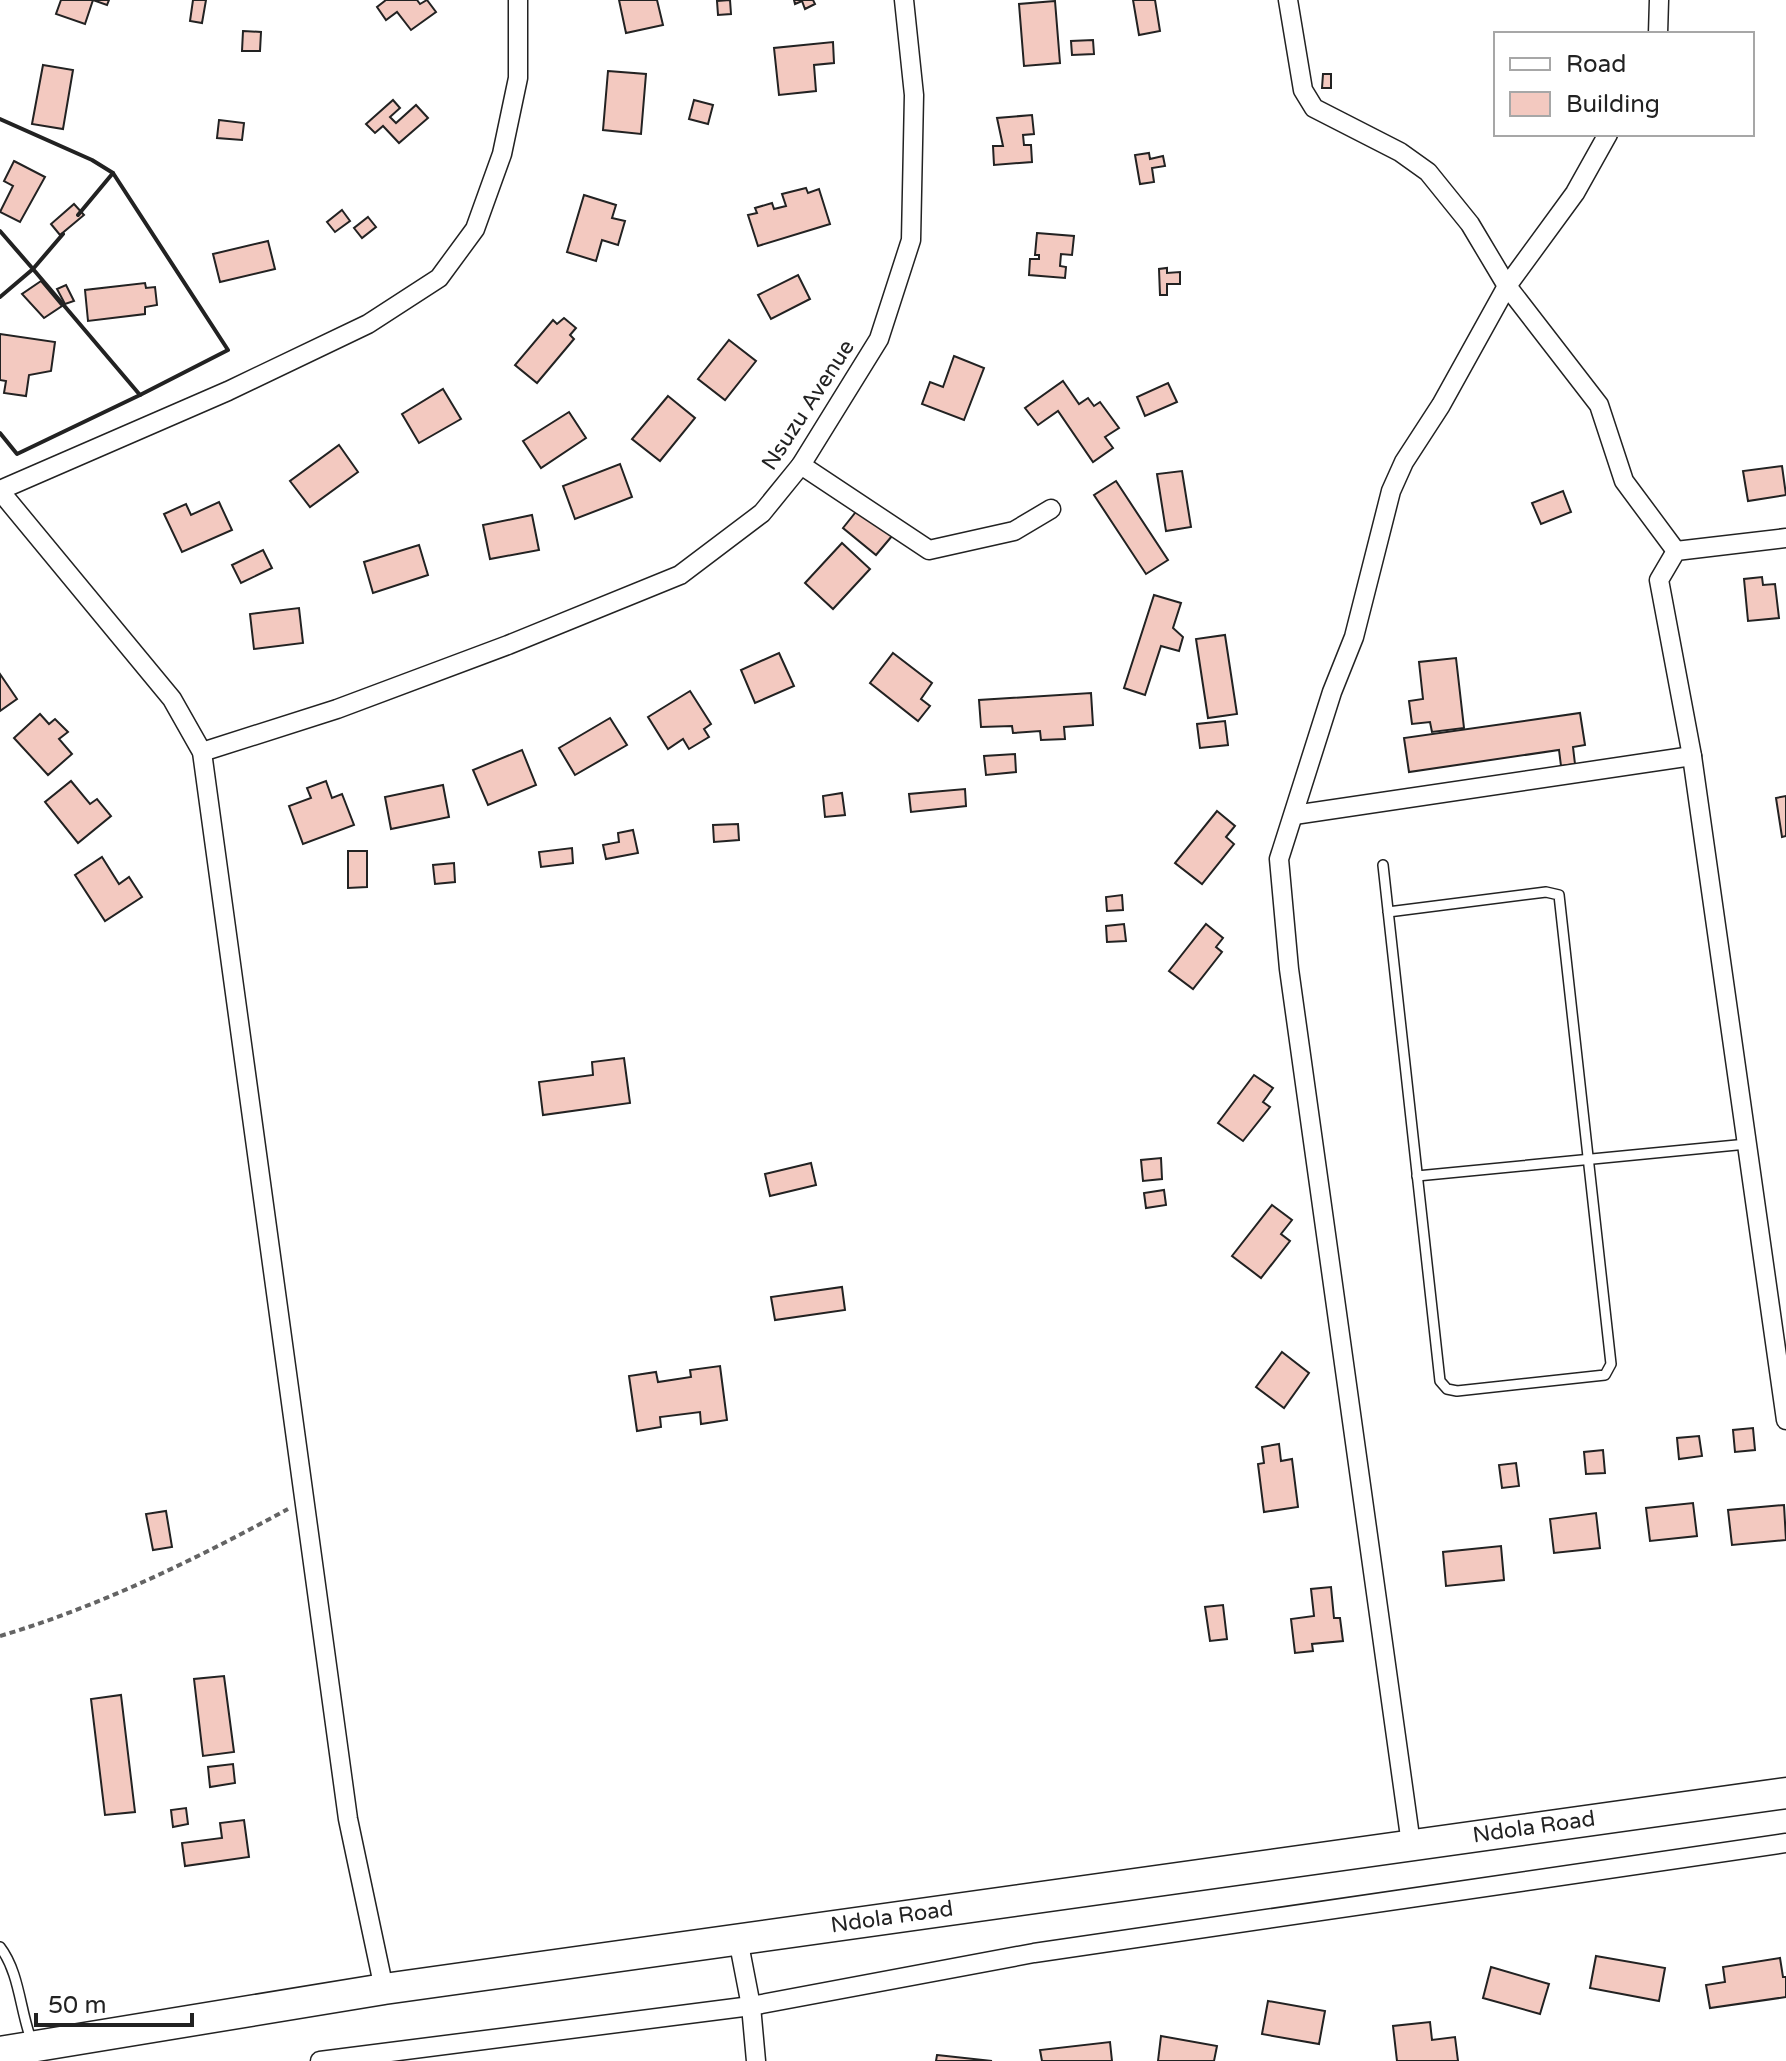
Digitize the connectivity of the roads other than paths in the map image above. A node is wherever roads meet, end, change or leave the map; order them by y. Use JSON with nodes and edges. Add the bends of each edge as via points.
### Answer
{"nodes":[{"id":1,"x":518,"y":0,"type":"edge"},
{"id":2,"x":904,"y":0,"type":"edge"},
{"id":3,"x":1288,"y":0,"type":"edge"},
{"id":4,"x":1659,"y":0,"type":"edge"},
{"id":5,"x":1658,"y":32,"type":"edge"},
{"id":6,"x":1607,"y":136,"type":"edge"},
{"id":7,"x":1507,"y":286,"type":"junction"},
{"id":8,"x":801,"y":465,"type":"junction"},
{"id":9,"x":0,"y":491,"type":"edge"},
{"id":10,"x":1051,"y":509,"type":"dead end"},
{"id":11,"x":1786,"y":538,"type":"edge"},
{"id":12,"x":1676,"y":551,"type":"junction"},
{"id":13,"x":202,"y":752,"type":"junction"},
{"id":14,"x":1692,"y":756,"type":"junction"},
{"id":15,"x":1294,"y":815,"type":"junction"},
{"id":16,"x":1383,"y":865,"type":"dead end"},
{"id":17,"x":1388,"y":912,"type":"junction"},
{"id":18,"x":1747,"y":1144,"type":"junction"},
{"id":19,"x":1588,"y":1159,"type":"junction"},
{"id":20,"x":1417,"y":1176,"type":"junction"},
{"id":21,"x":1786,"y":1420,"type":"edge"},
{"id":22,"x":1786,"y":1793,"type":"edge"},
{"id":23,"x":1786,"y":1843,"type":"edge"},
{"id":24,"x":1411,"y":1844,"type":"junction"},
{"id":25,"x":738,"y":1939,"type":"junction"},
{"id":26,"x":0,"y":1947,"type":"edge"},
{"id":27,"x":384,"y":1989,"type":"junction"},
{"id":28,"x":751,"y":2006,"type":"junction"},
{"id":29,"x":35,"y":2047,"type":"junction"},
{"id":30,"x":0,"y":2052,"type":"edge"},
{"id":31,"x":320,"y":2061,"type":"edge"},
{"id":32,"x":756,"y":2061,"type":"edge"}],
"edges":[{"from":1,"to":9,"type":"street","via":[[518,78],[502,154],[475,229],[439,278],[340,338]]},
{"from":2,"to":8,"type":"street","name":"Nsuzu Avenue","via":[[914,95],[911,240],[879,339]]},
{"from":3,"to":7,"type":"street","via":[[1303,90],[1314,108],[1428,172],[1470,224]]},
{"from":4,"to":5,"type":"street"},
{"from":6,"to":7,"type":"street","via":[[1575,193]]},
{"from":7,"to":12,"type":"street","via":[[1599,405],[1624,481]]},
{"from":7,"to":15,"type":"street","via":[[1391,491],[1354,637]]},
{"from":8,"to":10,"type":"street","via":[[929,550],[1014,531]]},
{"from":8,"to":13,"type":"street","name":"Nsuzu Avenue","via":[[762,513],[680,575],[352,704]]},
{"from":9,"to":13,"type":"street","via":[[172,699]]},
{"from":11,"to":12,"type":"street"},
{"from":12,"to":14,"type":"street","via":[[1659,580]]},
{"from":13,"to":27,"type":"street","via":[[348,1819]]},
{"from":14,"to":15,"type":"street"},
{"from":14,"to":18,"type":"street"},
{"from":15,"to":24,"type":"street","via":[[1279,859],[1289,969]]},
{"from":16,"to":17,"type":"lane"},
{"from":17,"to":19,"type":"lane","via":[[1546,892],[1559,895]]},
{"from":17,"to":20,"type":"lane"},
{"from":18,"to":19,"type":"lane"},
{"from":18,"to":21,"type":"street"},
{"from":19,"to":20,"type":"lane"},
{"from":19,"to":20,"type":"lane","via":[[1611,1364],[1605,1375],[1593,1379],[1457,1391],[1440,1381]]},
{"from":22,"to":24,"type":"main road","name":"Ndola Road"},
{"from":23,"to":28,"type":"street","via":[[1034,1953]]},
{"from":24,"to":25,"type":"main road","name":"Ndola Road"},
{"from":25,"to":27,"type":"main road","name":"Ndola Road"},
{"from":25,"to":28,"type":"street"},
{"from":26,"to":29,"type":"lane"},
{"from":27,"to":29,"type":"main road","name":"Ndola Road"},
{"from":28,"to":31,"type":"street"},
{"from":28,"to":32,"type":"street"},
{"from":29,"to":30,"type":"main road","name":"Ndola Road"}]}
